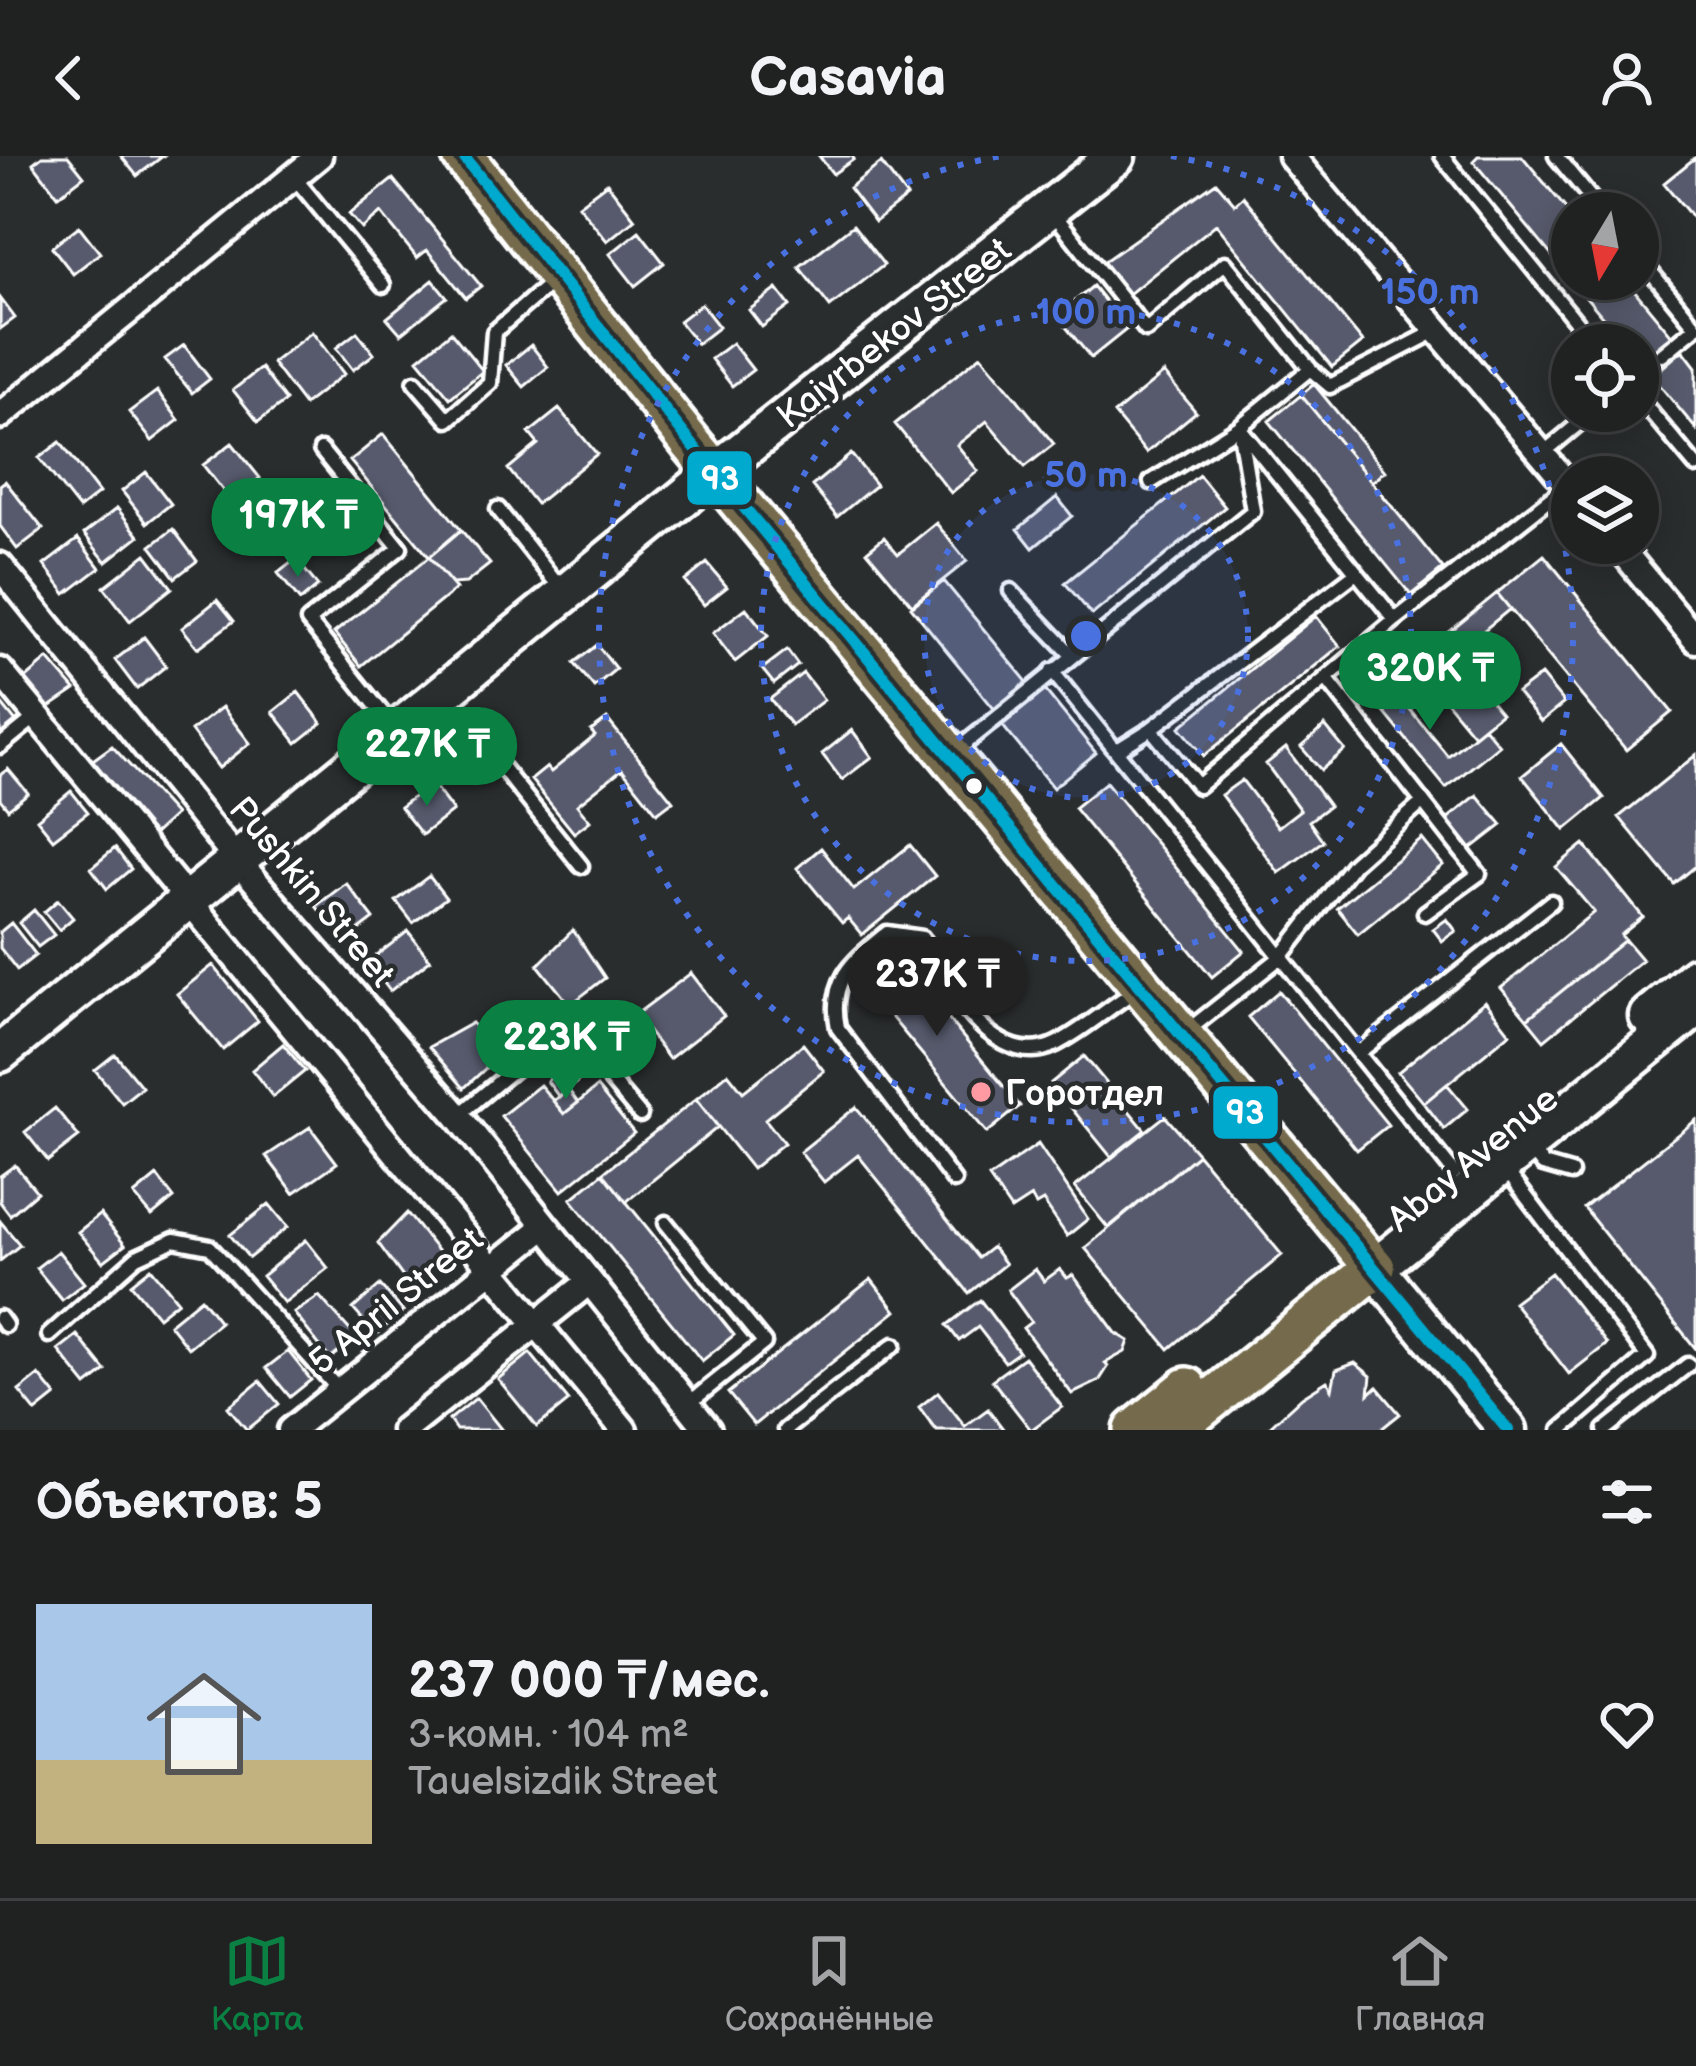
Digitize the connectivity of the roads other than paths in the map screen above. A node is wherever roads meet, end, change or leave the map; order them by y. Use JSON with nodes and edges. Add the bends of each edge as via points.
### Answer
{"nodes":[{"id":1,"x":319,"y":156,"type":"edge"},
{"id":2,"x":463,"y":156,"type":"edge"},
{"id":3,"x":1116,"y":156,"type":"edge"},
{"id":4,"x":1291,"y":156,"type":"edge"},
{"id":5,"x":1442,"y":156,"type":"edge"},
{"id":6,"x":1556,"y":156,"type":"edge"},
{"id":7,"x":295,"y":177,"type":"junction"},
{"id":8,"x":1586,"y":192,"type":"edge"},
{"id":9,"x":1049,"y":208,"type":"junction"},
{"id":10,"x":559,"y":276,"type":"junction"},
{"id":11,"x":1659,"y":282,"type":"edge"},
{"id":12,"x":382,"y":285,"type":"dead end"},
{"id":13,"x":1578,"y":324,"type":"edge"},
{"id":14,"x":1696,"y":327,"type":"edge"},
{"id":15,"x":1438,"y":331,"type":"junction"},
{"id":16,"x":1659,"y":357,"type":"edge"},
{"id":17,"x":1310,"y":369,"type":"junction"},
{"id":18,"x":415,"y":382,"type":"dead end"},
{"id":19,"x":0,"y":416,"type":"edge"},
{"id":20,"x":1659,"y":422,"type":"edge"},
{"id":21,"x":1239,"y":428,"type":"junction"},
{"id":22,"x":1569,"y":432,"type":"edge"},
{"id":23,"x":322,"y":450,"type":"dead end"},
{"id":24,"x":1541,"y":455,"type":"junction"},
{"id":25,"x":1551,"y":466,"type":"edge"},
{"id":26,"x":1696,"y":466,"type":"edge"},
{"id":27,"x":715,"y":472,"type":"junction"},
{"id":28,"x":1151,"y":482,"type":"dead end"},
{"id":29,"x":1551,"y":502,"type":"edge"},
{"id":30,"x":498,"y":508,"type":"dead end"},
{"id":31,"x":1635,"y":564,"type":"edge"},
{"id":32,"x":0,"y":566,"type":"edge"},
{"id":33,"x":1356,"y":572,"type":"junction"},
{"id":34,"x":1011,"y":591,"type":"dead end"},
{"id":35,"x":565,"y":593,"type":"junction"},
{"id":36,"x":1395,"y":620,"type":"junction"},
{"id":37,"x":1693,"y":630,"type":"edge"},
{"id":38,"x":1072,"y":655,"type":"junction"},
{"id":39,"x":0,"y":671,"type":"edge"},
{"id":40,"x":1052,"y":671,"type":"junction"},
{"id":41,"x":1327,"y":678,"type":"junction"},
{"id":42,"x":442,"y":693,"type":"junction"},
{"id":43,"x":37,"y":716,"type":"junction"},
{"id":44,"x":1151,"y":729,"type":"junction"},
{"id":45,"x":396,"y":731,"type":"junction"},
{"id":46,"x":0,"y":746,"type":"edge"},
{"id":47,"x":1119,"y":749,"type":"junction"},
{"id":48,"x":950,"y":756,"type":"junction"},
{"id":49,"x":1423,"y":802,"type":"junction"},
{"id":50,"x":237,"y":860,"type":"junction"},
{"id":51,"x":581,"y":866,"type":"dead end"},
{"id":52,"x":187,"y":901,"type":"junction"},
{"id":53,"x":1551,"y":902,"type":"dead end"},
{"id":54,"x":1425,"y":913,"type":"dead end"},
{"id":55,"x":1281,"y":957,"type":"junction"},
{"id":56,"x":1696,"y":976,"type":"edge"},
{"id":57,"x":1142,"y":987,"type":"junction"},
{"id":58,"x":1696,"y":1008,"type":"edge"},
{"id":59,"x":1181,"y":1035,"type":"junction"},
{"id":60,"x":0,"y":1053,"type":"edge"},
{"id":61,"x":1358,"y":1053,"type":"junction"},
{"id":62,"x":640,"y":1115,"type":"dead end"},
{"id":63,"x":458,"y":1116,"type":"junction"},
{"id":64,"x":1514,"y":1155,"type":"junction"},
{"id":65,"x":1454,"y":1172,"type":"junction"},
{"id":66,"x":1571,"y":1173,"type":"dead end"},
{"id":67,"x":954,"y":1180,"type":"dead end"},
{"id":68,"x":666,"y":1223,"type":"dead end"},
{"id":69,"x":544,"y":1227,"type":"junction"},
{"id":70,"x":1368,"y":1258,"type":"junction"},
{"id":71,"x":491,"y":1270,"type":"junction"},
{"id":72,"x":589,"y":1282,"type":"junction"},
{"id":73,"x":536,"y":1324,"type":"junction"},
{"id":74,"x":49,"y":1335,"type":"dead end"},
{"id":75,"x":894,"y":1345,"type":"dead end"},
{"id":76,"x":1688,"y":1365,"type":"dead end"},
{"id":77,"x":340,"y":1391,"type":"junction"},
{"id":78,"x":688,"y":1404,"type":"junction"},
{"id":79,"x":291,"y":1430,"type":"edge"},
{"id":80,"x":404,"y":1430,"type":"edge"},
{"id":81,"x":623,"y":1430,"type":"edge"},
{"id":82,"x":708,"y":1430,"type":"edge"},
{"id":83,"x":785,"y":1430,"type":"edge"},
{"id":84,"x":1135,"y":1430,"type":"edge"},
{"id":85,"x":1174,"y":1430,"type":"edge"},
{"id":86,"x":1508,"y":1430,"type":"edge"},
{"id":87,"x":1561,"y":1430,"type":"edge"},
{"id":88,"x":1605,"y":1430,"type":"edge"}],
"edges":[{"from":1,"to":7,"type":"street"},
{"from":2,"to":10,"type":"main road"},
{"from":3,"to":9,"type":"main road","name":"Kaiyrbekov Street"},
{"from":4,"to":15,"type":"street"},
{"from":5,"to":13,"type":"lane"},
{"from":6,"to":8,"type":"lane"},
{"from":7,"to":12,"type":"lane"},
{"from":7,"to":19,"type":"street"},
{"from":9,"to":17,"type":"lane","via":[[1146,330],[1226,263]]},
{"from":9,"to":27,"type":"main road","name":"Kaiyrbekov Street"},
{"from":10,"to":18,"type":"lane","via":[[494,332],[490,383],[448,420]]},
{"from":10,"to":27,"type":"main road"},
{"from":11,"to":14,"type":"lane"},
{"from":14,"to":16,"type":"lane"},
{"from":15,"to":17,"type":"lane","via":[[1330,386]]},
{"from":15,"to":24,"type":"street"},
{"from":17,"to":21,"type":"lane"},
{"from":20,"to":26,"type":"lane"},
{"from":21,"to":28,"type":"lane"},
{"from":21,"to":33,"type":"lane"},
{"from":21,"to":38,"type":"lane","via":[[1253,511]]},
{"from":22,"to":24,"type":"lane"},
{"from":23,"to":45,"type":"lane","via":[[400,548],[308,621]]},
{"from":24,"to":25,"type":"street"},
{"from":27,"to":35,"type":"main road","name":"Kaiyrbekov Street"},
{"from":27,"to":48,"type":"main road"},
{"from":29,"to":36,"type":"lane"},
{"from":30,"to":35,"type":"lane"},
{"from":31,"to":37,"type":"street"},
{"from":32,"to":50,"type":"street","name":"Pushkin Street"},
{"from":33,"to":36,"type":"lane"},
{"from":33,"to":44,"type":"lane"},
{"from":34,"to":38,"type":"lane"},
{"from":35,"to":42,"type":"main road","name":"Kaiyrbekov Street"},
{"from":36,"to":41,"type":"lane"},
{"from":38,"to":40,"type":"lane"},
{"from":39,"to":43,"type":"street"},
{"from":40,"to":47,"type":"lane"},
{"from":40,"to":48,"type":"lane"},
{"from":41,"to":44,"type":"lane","via":[[1198,786]]},
{"from":41,"to":49,"type":"lane"},
{"from":42,"to":45,"type":"main road","name":"Kaiyrbekov Street"},
{"from":42,"to":51,"type":"lane"},
{"from":43,"to":46,"type":"lane"},
{"from":43,"to":52,"type":"street"},
{"from":44,"to":47,"type":"lane"},
{"from":45,"to":50,"type":"main road","name":"Kaiyrbekov Street"},
{"from":47,"to":55,"type":"lane"},
{"from":48,"to":57,"type":"main road"},
{"from":49,"to":54,"type":"lane","via":[[1479,874]]},
{"from":49,"to":55,"type":"lane","via":[[1353,864]]},
{"from":50,"to":52,"type":"main road","name":"Kaiyrbekov Street"},
{"from":50,"to":63,"type":"street","name":"Pushkin Street"},
{"from":52,"to":60,"type":"main road","name":"Kaiyrbekov Street"},
{"from":52,"to":71,"type":"street"},
{"from":53,"to":61,"type":"lane"},
{"from":55,"to":59,"type":"lane"},
{"from":55,"to":61,"type":"lane"},
{"from":56,"to":65,"type":"main road","name":"Abay Avenue"},
{"from":57,"to":59,"type":"main road"},
{"from":57,"to":67,"type":"lane","via":[[1053,1046],[1025,1048],[983,1031],[922,938],[886,933],[843,970],[833,1002],[838,1028]]},
{"from":58,"to":64,"type":"main road","name":"Abay Avenue"},
{"from":59,"to":70,"type":"main road"},
{"from":61,"to":65,"type":"lane"},
{"from":62,"to":63,"type":"lane","via":[[566,1025]]},
{"from":63,"to":69,"type":"street","name":"Pushkin Street"},
{"from":64,"to":66,"type":"lane"},
{"from":64,"to":70,"type":"main road","name":"Abay Avenue"},
{"from":64,"to":87,"type":"lane","via":[[1647,1356]]},
{"from":65,"to":70,"type":"main road","name":"Abay Avenue"},
{"from":68,"to":78,"type":"lane","via":[[764,1343]]},
{"from":69,"to":71,"type":"street","name":"5 April Street"},
{"from":69,"to":72,"type":"street","name":"Pushkin Street"},
{"from":70,"to":84,"type":"main road","name":"Abay Avenue"},
{"from":70,"to":85,"type":"main road","name":"Abay Avenue"},
{"from":70,"to":86,"type":"main road"},
{"from":71,"to":73,"type":"street"},
{"from":71,"to":77,"type":"street","name":"5 April Street"},
{"from":72,"to":73,"type":"street"},
{"from":72,"to":78,"type":"street","name":"Pushkin Street"},
{"from":73,"to":80,"type":"street"},
{"from":73,"to":81,"type":"street"},
{"from":74,"to":77,"type":"lane","via":[[137,1257],[174,1240],[210,1247]]},
{"from":75,"to":83,"type":"lane"},
{"from":76,"to":88,"type":"lane"},
{"from":77,"to":79,"type":"street","name":"5 April Street"},
{"from":78,"to":82,"type":"street","name":"Pushkin Street"}]}
